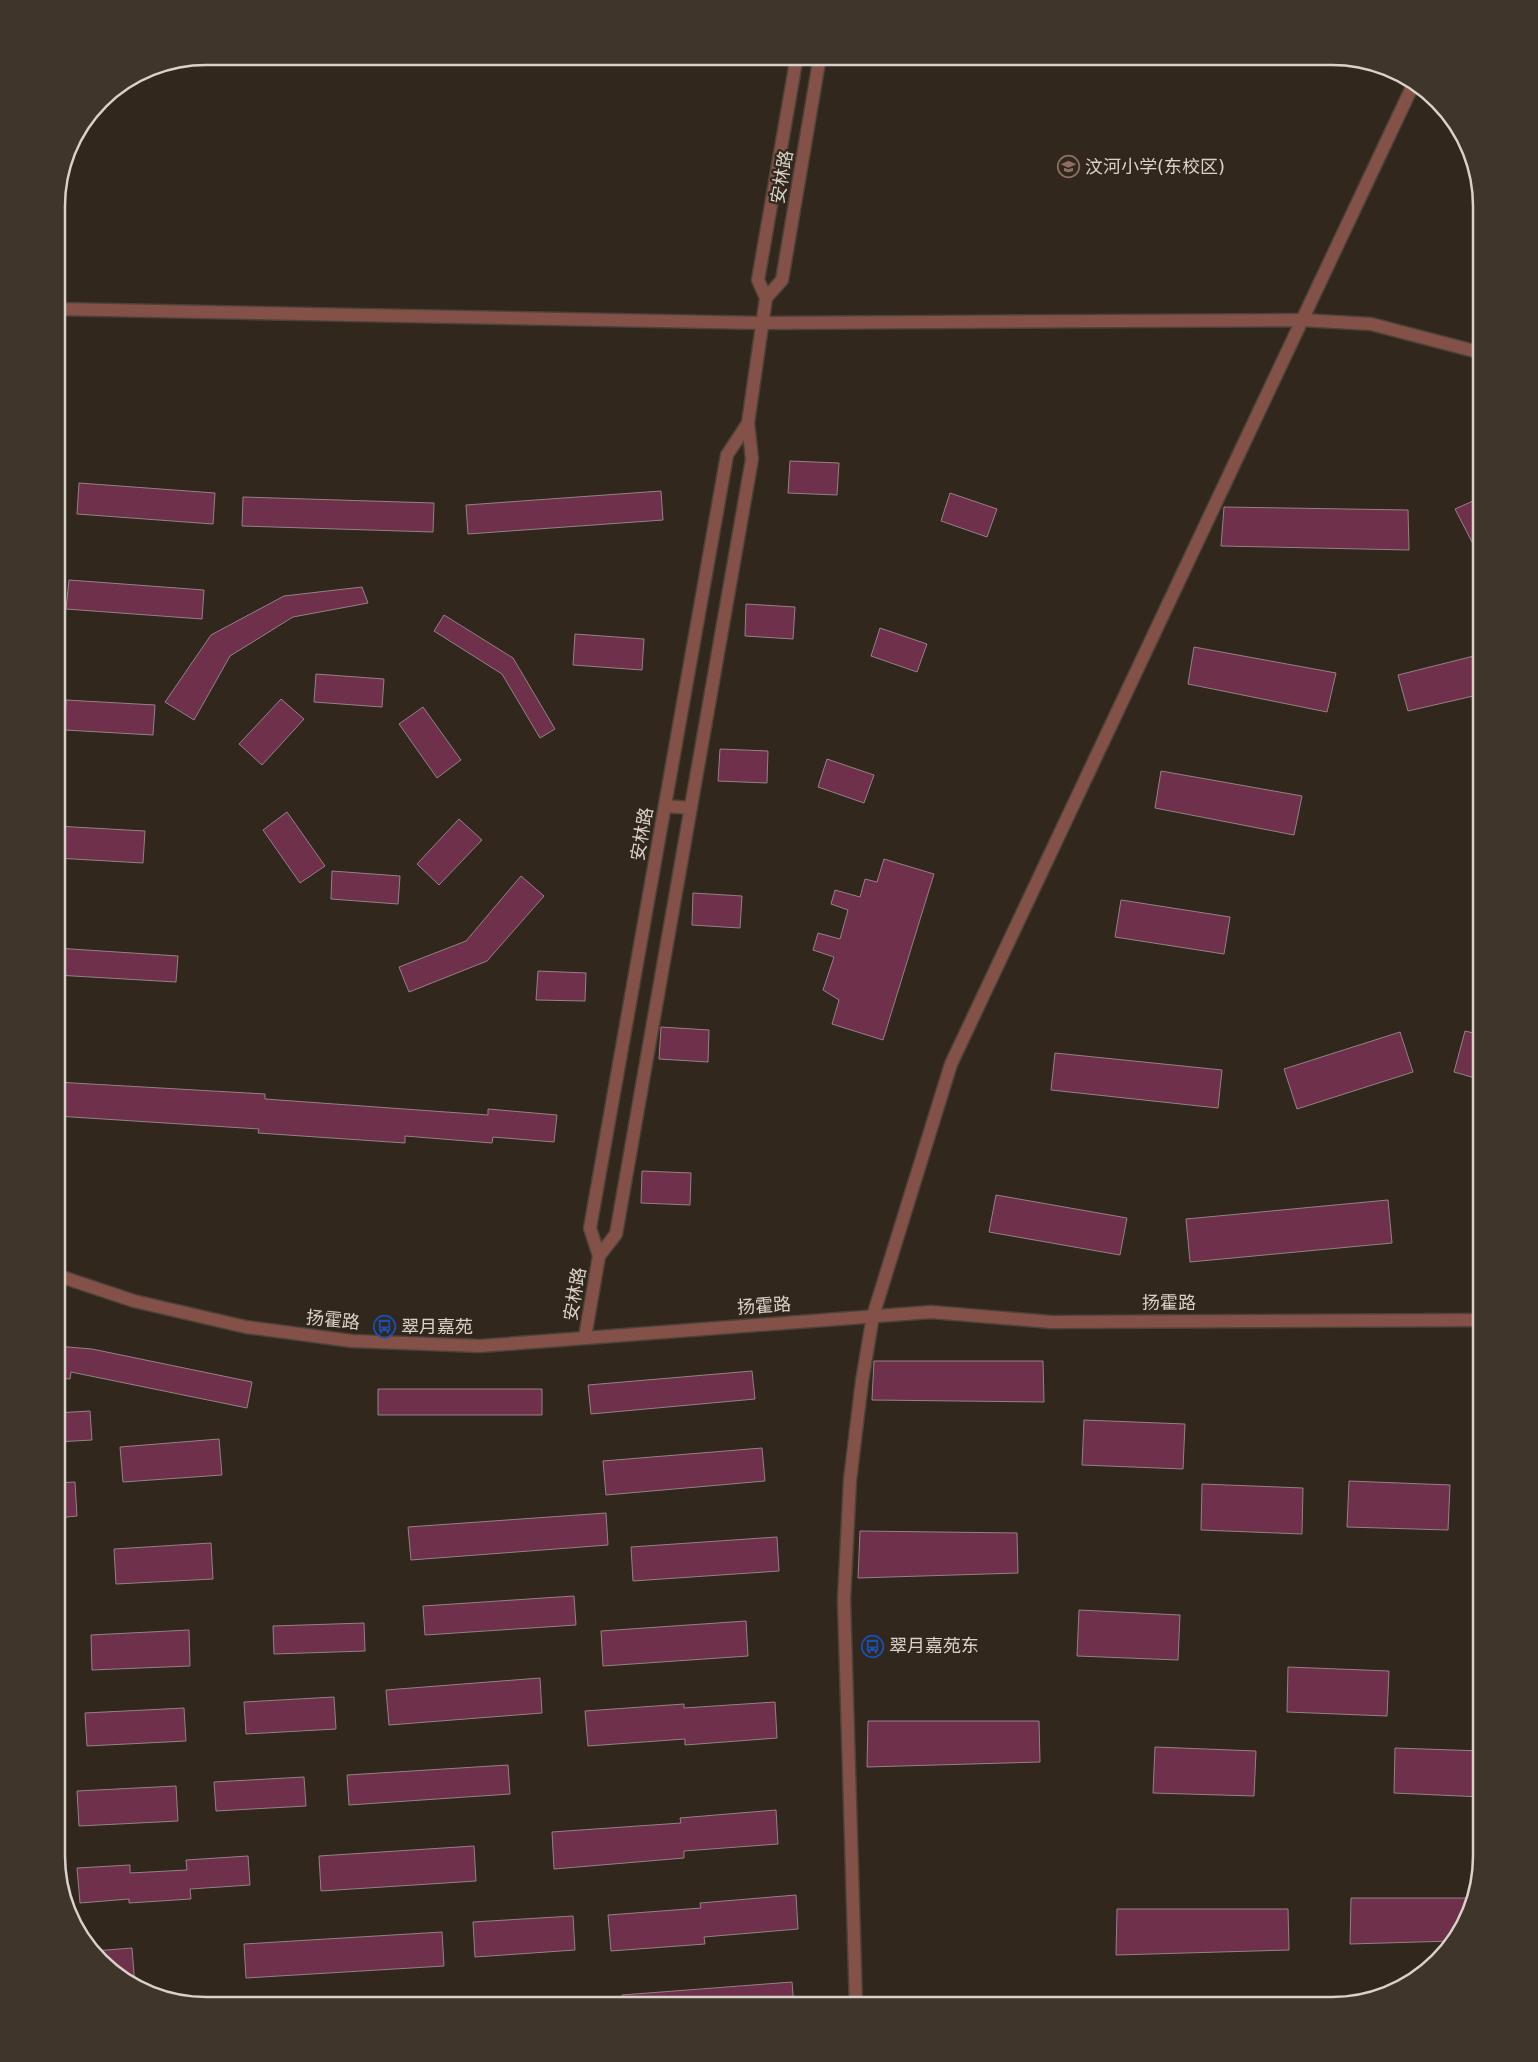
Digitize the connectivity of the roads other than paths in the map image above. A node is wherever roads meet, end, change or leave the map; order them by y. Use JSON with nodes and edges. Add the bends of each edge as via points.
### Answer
{"nodes":[{"id":1,"x":795,"y":65,"type":"edge"},
{"id":2,"x":818,"y":65,"type":"edge"},
{"id":3,"x":1411,"y":89,"type":"edge"},
{"id":4,"x":766,"y":298,"type":"junction"},
{"id":5,"x":65,"y":309,"type":"edge"},
{"id":6,"x":1302,"y":320,"type":"junction"},
{"id":7,"x":763,"y":323,"type":"junction"},
{"id":8,"x":1473,"y":351,"type":"edge"},
{"id":9,"x":748,"y":423,"type":"junction"},
{"id":10,"x":665,"y":806,"type":"junction"},
{"id":11,"x":691,"y":808,"type":"junction"},
{"id":12,"x":599,"y":1256,"type":"junction"},
{"id":13,"x":65,"y":1279,"type":"edge"},
{"id":14,"x":873,"y":1316,"type":"junction"},
{"id":15,"x":1473,"y":1320,"type":"edge"},
{"id":16,"x":585,"y":1337,"type":"junction"},
{"id":17,"x":856,"y":1997,"type":"edge"}],
"edges":[{"from":1,"to":4,"type":"street","name":"安林路","via":[[758,280]]},
{"from":2,"to":4,"type":"street","name":"安林路","via":[[782,280]]},
{"from":3,"to":6,"type":"street"},
{"from":4,"to":7,"type":"street","name":"安林路"},
{"from":5,"to":7,"type":"street"},
{"from":6,"to":7,"type":"street"},
{"from":6,"to":8,"type":"street","via":[[1371,324]]},
{"from":6,"to":14,"type":"street","via":[[951,1064]]},
{"from":7,"to":9,"type":"street","name":"安林路"},
{"from":9,"to":10,"type":"street","name":"安林路","via":[[727,455]]},
{"from":9,"to":11,"type":"street","name":"安林路","via":[[752,458]]},
{"from":10,"to":11,"type":"street"},
{"from":10,"to":12,"type":"street","name":"安林路","via":[[590,1228]]},
{"from":11,"to":12,"type":"street","name":"安林路","via":[[616,1234]]},
{"from":12,"to":16,"type":"street","name":"安林路"},
{"from":13,"to":16,"type":"street","name":"扬霍路","via":[[134,1301],[246,1327],[352,1340],[480,1346]]},
{"from":14,"to":15,"type":"street","name":"扬霍路","via":[[932,1312],[1050,1322]]},
{"from":14,"to":16,"type":"street","name":"扬霍路"},
{"from":14,"to":17,"type":"street","via":[[850,1480],[844,1600]]}]}
